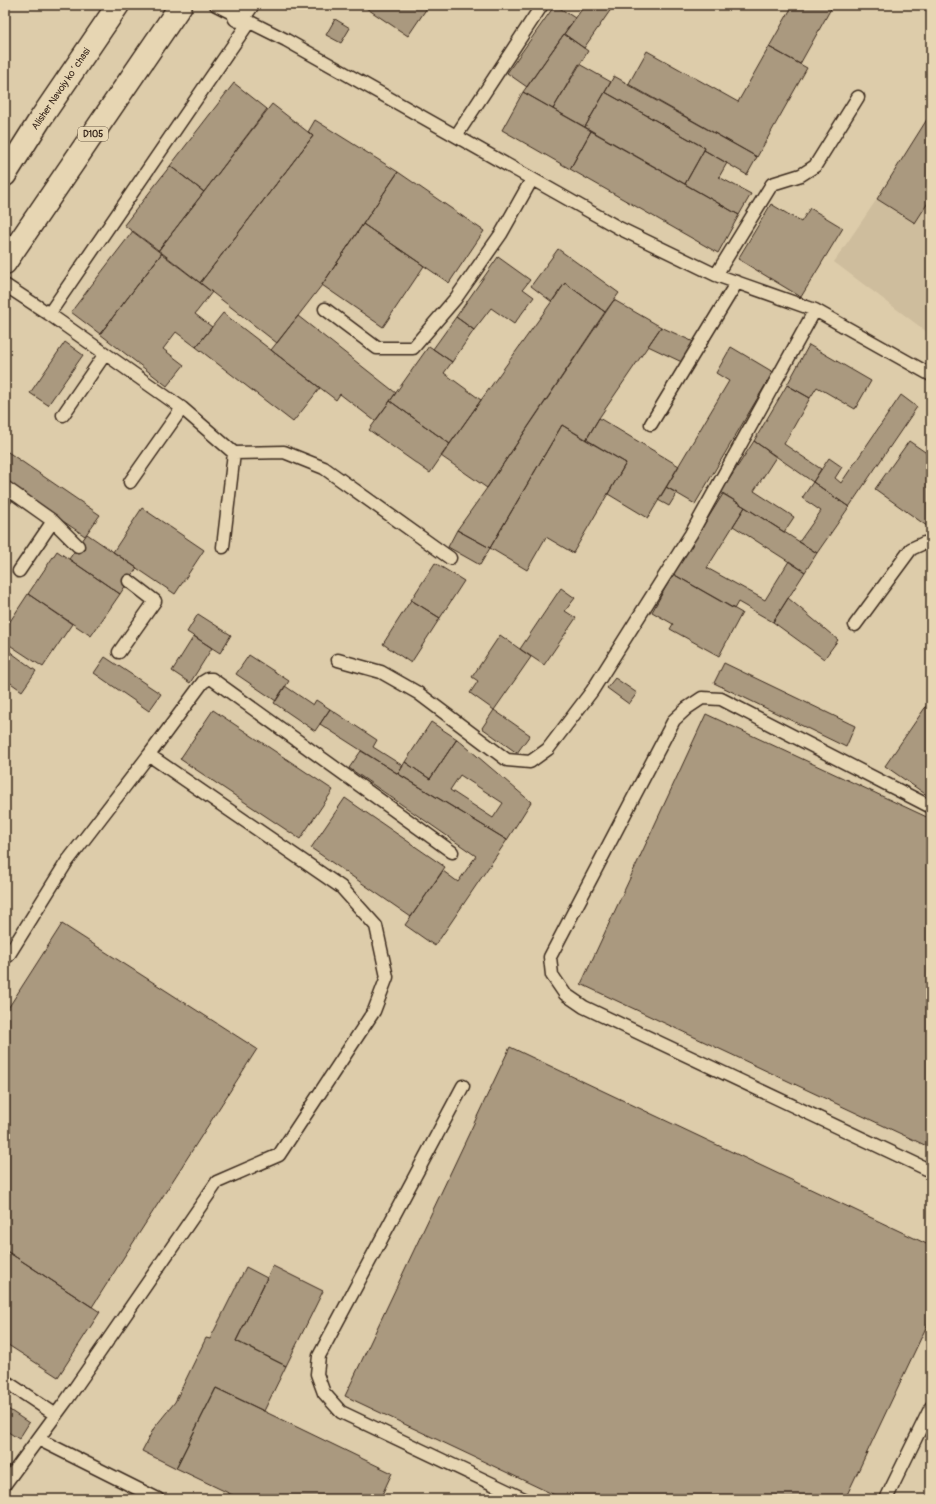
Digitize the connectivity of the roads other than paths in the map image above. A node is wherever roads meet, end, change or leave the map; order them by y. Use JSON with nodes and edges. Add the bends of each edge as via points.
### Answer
{"nodes":[{"id":1,"x":118,"y":5,"type":"edge"},
{"id":2,"x":181,"y":5,"type":"edge"},
{"id":3,"x":216,"y":5,"type":"edge"},
{"id":4,"x":542,"y":5,"type":"edge"},
{"id":5,"x":245,"y":14,"type":"edge"},
{"id":6,"x":858,"y":97,"type":"dead end"},
{"id":7,"x":456,"y":136,"type":"junction"},
{"id":8,"x":5,"y":175,"type":"edge"},
{"id":9,"x":532,"y":179,"type":"junction"},
{"id":10,"x":5,"y":263,"type":"edge"},
{"id":11,"x":716,"y":276,"type":"junction"},
{"id":12,"x":737,"y":282,"type":"junction"},
{"id":13,"x":5,"y":285,"type":"edge"},
{"id":14,"x":325,"y":310,"type":"dead end"},
{"id":15,"x":815,"y":310,"type":"junction"},
{"id":16,"x":49,"y":314,"type":"junction"},
{"id":17,"x":106,"y":354,"type":"junction"},
{"id":18,"x":931,"y":375,"type":"edge"},
{"id":19,"x":182,"y":408,"type":"junction"},
{"id":20,"x":63,"y":415,"type":"dead end"},
{"id":21,"x":651,"y":424,"type":"dead end"},
{"id":22,"x":234,"y":453,"type":"junction"},
{"id":23,"x":130,"y":482,"type":"dead end"},
{"id":24,"x":5,"y":487,"type":"edge"},
{"id":25,"x":53,"y":521,"type":"junction"},
{"id":26,"x":931,"y":544,"type":"edge"},
{"id":27,"x":78,"y":546,"type":"dead end"},
{"id":28,"x":223,"y":547,"type":"dead end"},
{"id":29,"x":450,"y":558,"type":"dead end"},
{"id":30,"x":19,"y":571,"type":"dead end"},
{"id":31,"x":129,"y":581,"type":"dead end"},
{"id":32,"x":855,"y":625,"type":"dead end"},
{"id":33,"x":119,"y":652,"type":"dead end"},
{"id":34,"x":338,"y":660,"type":"dead end"},
{"id":35,"x":149,"y":755,"type":"junction"},
{"id":36,"x":931,"y":807,"type":"edge"},
{"id":37,"x":452,"y":852,"type":"dead end"},
{"id":38,"x":8,"y":956,"type":"dead end"},
{"id":39,"x":463,"y":1086,"type":"dead end"},
{"id":40,"x":931,"y":1171,"type":"edge"},
{"id":41,"x":5,"y":1381,"type":"edge"},
{"id":42,"x":931,"y":1407,"type":"edge"},
{"id":43,"x":56,"y":1415,"type":"junction"},
{"id":44,"x":38,"y":1439,"type":"junction"},
{"id":45,"x":5,"y":1484,"type":"edge"},
{"id":46,"x":158,"y":1499,"type":"edge"},
{"id":47,"x":524,"y":1499,"type":"edge"},
{"id":48,"x":886,"y":1499,"type":"edge"}],
"edges":[{"from":1,"to":8,"type":"main road","name":"Alisher Navoiy koʻchasi"},
{"from":2,"to":10,"type":"main road","number":"D105"},
{"from":3,"to":5,"type":"lane"},
{"from":4,"to":7,"type":"lane"},
{"from":5,"to":7,"type":"lane"},
{"from":5,"to":16,"type":"lane"},
{"from":6,"to":11,"type":"lane","via":[[815,166],[801,175],[772,184]]},
{"from":7,"to":9,"type":"lane"},
{"from":9,"to":11,"type":"lane","via":[[619,228]]},
{"from":9,"to":14,"type":"lane","via":[[501,234],[456,298],[413,348],[377,348]]},
{"from":11,"to":12,"type":"lane"},
{"from":12,"to":15,"type":"lane"},
{"from":12,"to":21,"type":"lane"},
{"from":13,"to":16,"type":"lane"},
{"from":15,"to":18,"type":"lane"},
{"from":15,"to":34,"type":"lane","via":[[691,534],[592,691],[548,749],[530,762],[507,760],[418,693],[381,672]]},
{"from":16,"to":17,"type":"lane"},
{"from":17,"to":19,"type":"lane"},
{"from":17,"to":20,"type":"lane"},
{"from":19,"to":22,"type":"lane"},
{"from":19,"to":23,"type":"lane"},
{"from":22,"to":28,"type":"lane"},
{"from":22,"to":29,"type":"lane","via":[[284,452],[324,468]]},
{"from":24,"to":25,"type":"lane"},
{"from":25,"to":27,"type":"lane"},
{"from":25,"to":30,"type":"lane"},
{"from":26,"to":32,"type":"lane","via":[[924,543],[911,550]]},
{"from":31,"to":33,"type":"lane","via":[[155,600]]},
{"from":35,"to":37,"type":"lane","via":[[203,682],[212,679]]},
{"from":35,"to":38,"type":"lane","via":[[66,863]]},
{"from":35,"to":43,"type":"lane","via":[[341,887],[376,926],[387,977],[374,1011],[279,1155],[217,1182]]},
{"from":36,"to":40,"type":"lane","via":[[721,699],[702,698],[674,720],[550,957],[552,976],[566,994],[584,1007]]},
{"from":39,"to":47,"type":"lane","via":[[319,1356],[317,1374],[324,1393],[341,1412]]},
{"from":41,"to":43,"type":"lane"},
{"from":42,"to":48,"type":"lane"},
{"from":43,"to":44,"type":"lane"},
{"from":44,"to":45,"type":"lane"},
{"from":44,"to":46,"type":"lane"}]}
